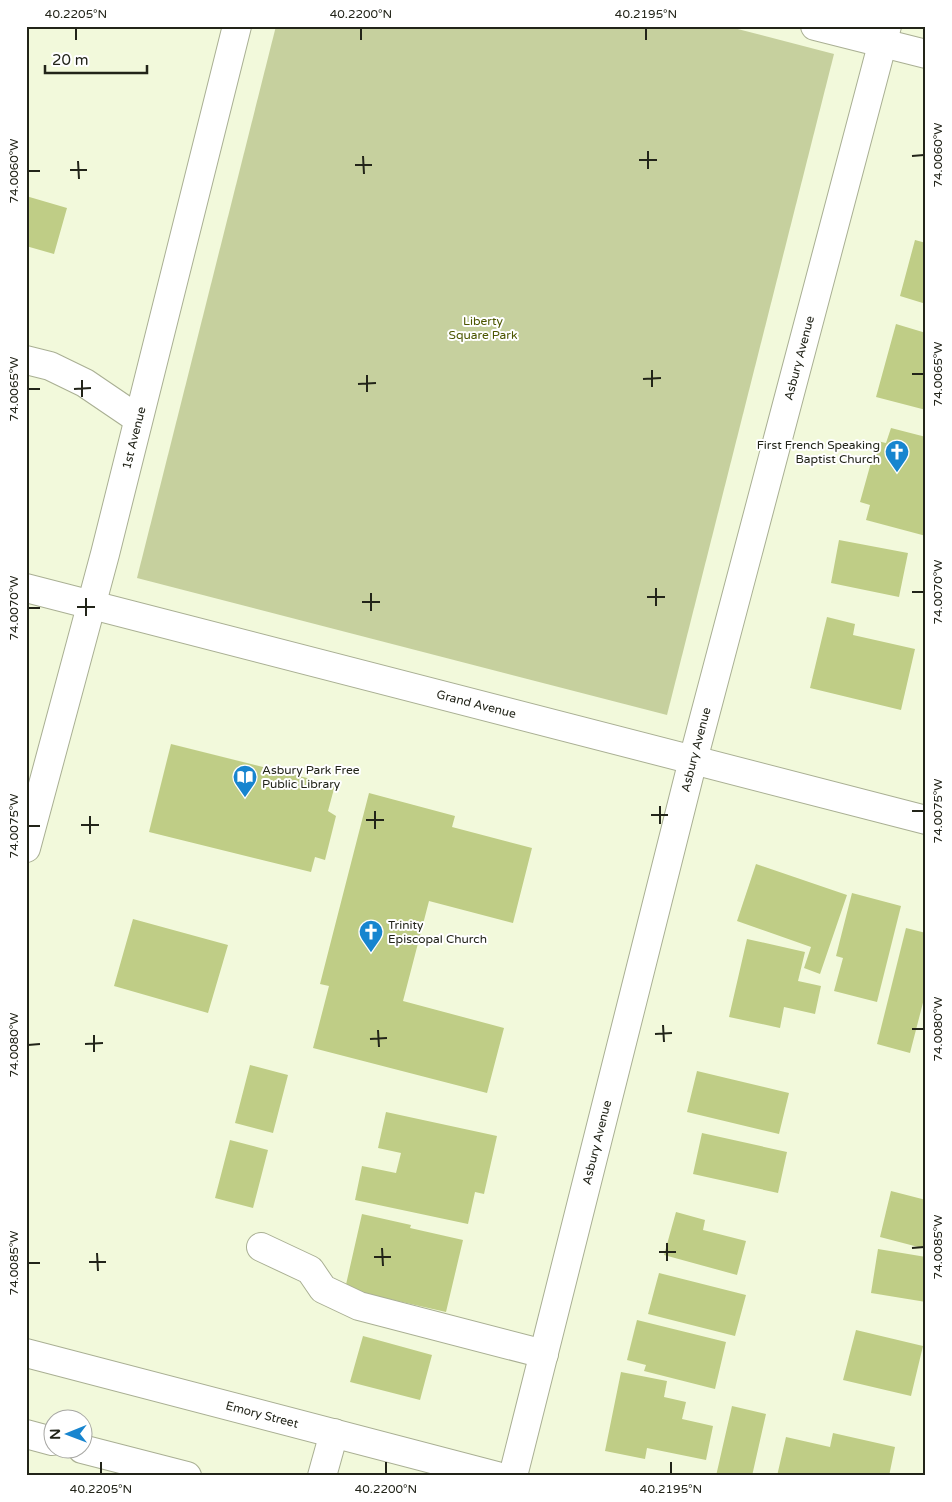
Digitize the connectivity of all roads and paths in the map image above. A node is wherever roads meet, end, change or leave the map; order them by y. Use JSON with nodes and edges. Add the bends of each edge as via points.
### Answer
{"nodes":[{"id":1,"x":237,"y":26,"type":"edge"},
{"id":2,"x":815,"y":26,"type":"edge"},
{"id":3,"x":885,"y":35,"type":"edge"},
{"id":4,"x":926,"y":54,"type":"edge"},
{"id":5,"x":26,"y":360,"type":"edge"},
{"id":6,"x":138,"y":419,"type":"junction"},
{"id":7,"x":26,"y":588,"type":"edge"},
{"id":8,"x":91,"y":605,"type":"junction"},
{"id":9,"x":694,"y":760,"type":"junction"},
{"id":10,"x":926,"y":820,"type":"edge"},
{"id":11,"x":26,"y":848,"type":"edge"},
{"id":12,"x":261,"y":1247,"type":"dead end"},
{"id":13,"x":26,"y":1352,"type":"edge"},
{"id":14,"x":544,"y":1354,"type":"junction"},
{"id":15,"x":334,"y":1433,"type":"junction"},
{"id":16,"x":26,"y":1434,"type":"edge"},
{"id":17,"x":42,"y":1438,"type":"edge"},
{"id":18,"x":92,"y":1451,"type":"edge"},
{"id":19,"x":188,"y":1476,"type":"edge"},
{"id":20,"x":322,"y":1476,"type":"edge"},
{"id":21,"x":497,"y":1476,"type":"edge"},
{"id":22,"x":513,"y":1476,"type":"edge"}],
"edges":[{"from":1,"to":6,"type":"street","name":"1st Avenue"},
{"from":2,"to":3,"type":"street"},
{"from":3,"to":4,"type":"street"},
{"from":3,"to":9,"type":"street","name":"Asbury Avenue"},
{"from":5,"to":6,"type":"street","via":[[50,366],[85,383]]},
{"from":6,"to":8,"type":"street","name":"1st Avenue"},
{"from":7,"to":8,"type":"street","name":"Grand Avenue"},
{"from":8,"to":9,"type":"street","name":"Grand Avenue"},
{"from":8,"to":11,"type":"street","name":"1st Avenue"},
{"from":9,"to":10,"type":"street","name":"Grand Avenue"},
{"from":9,"to":14,"type":"street","name":"Asbury Avenue"},
{"from":12,"to":14,"type":"street","via":[[310,1270],[323,1288],[359,1306]]},
{"from":13,"to":15,"type":"street","name":"Emory Street"},
{"from":14,"to":22,"type":"street","name":"Asbury Avenue"},
{"from":15,"to":20,"type":"street"},
{"from":15,"to":21,"type":"street","name":"Emory Street"},
{"from":16,"to":17,"type":"street"},
{"from":18,"to":19,"type":"street"}]}
